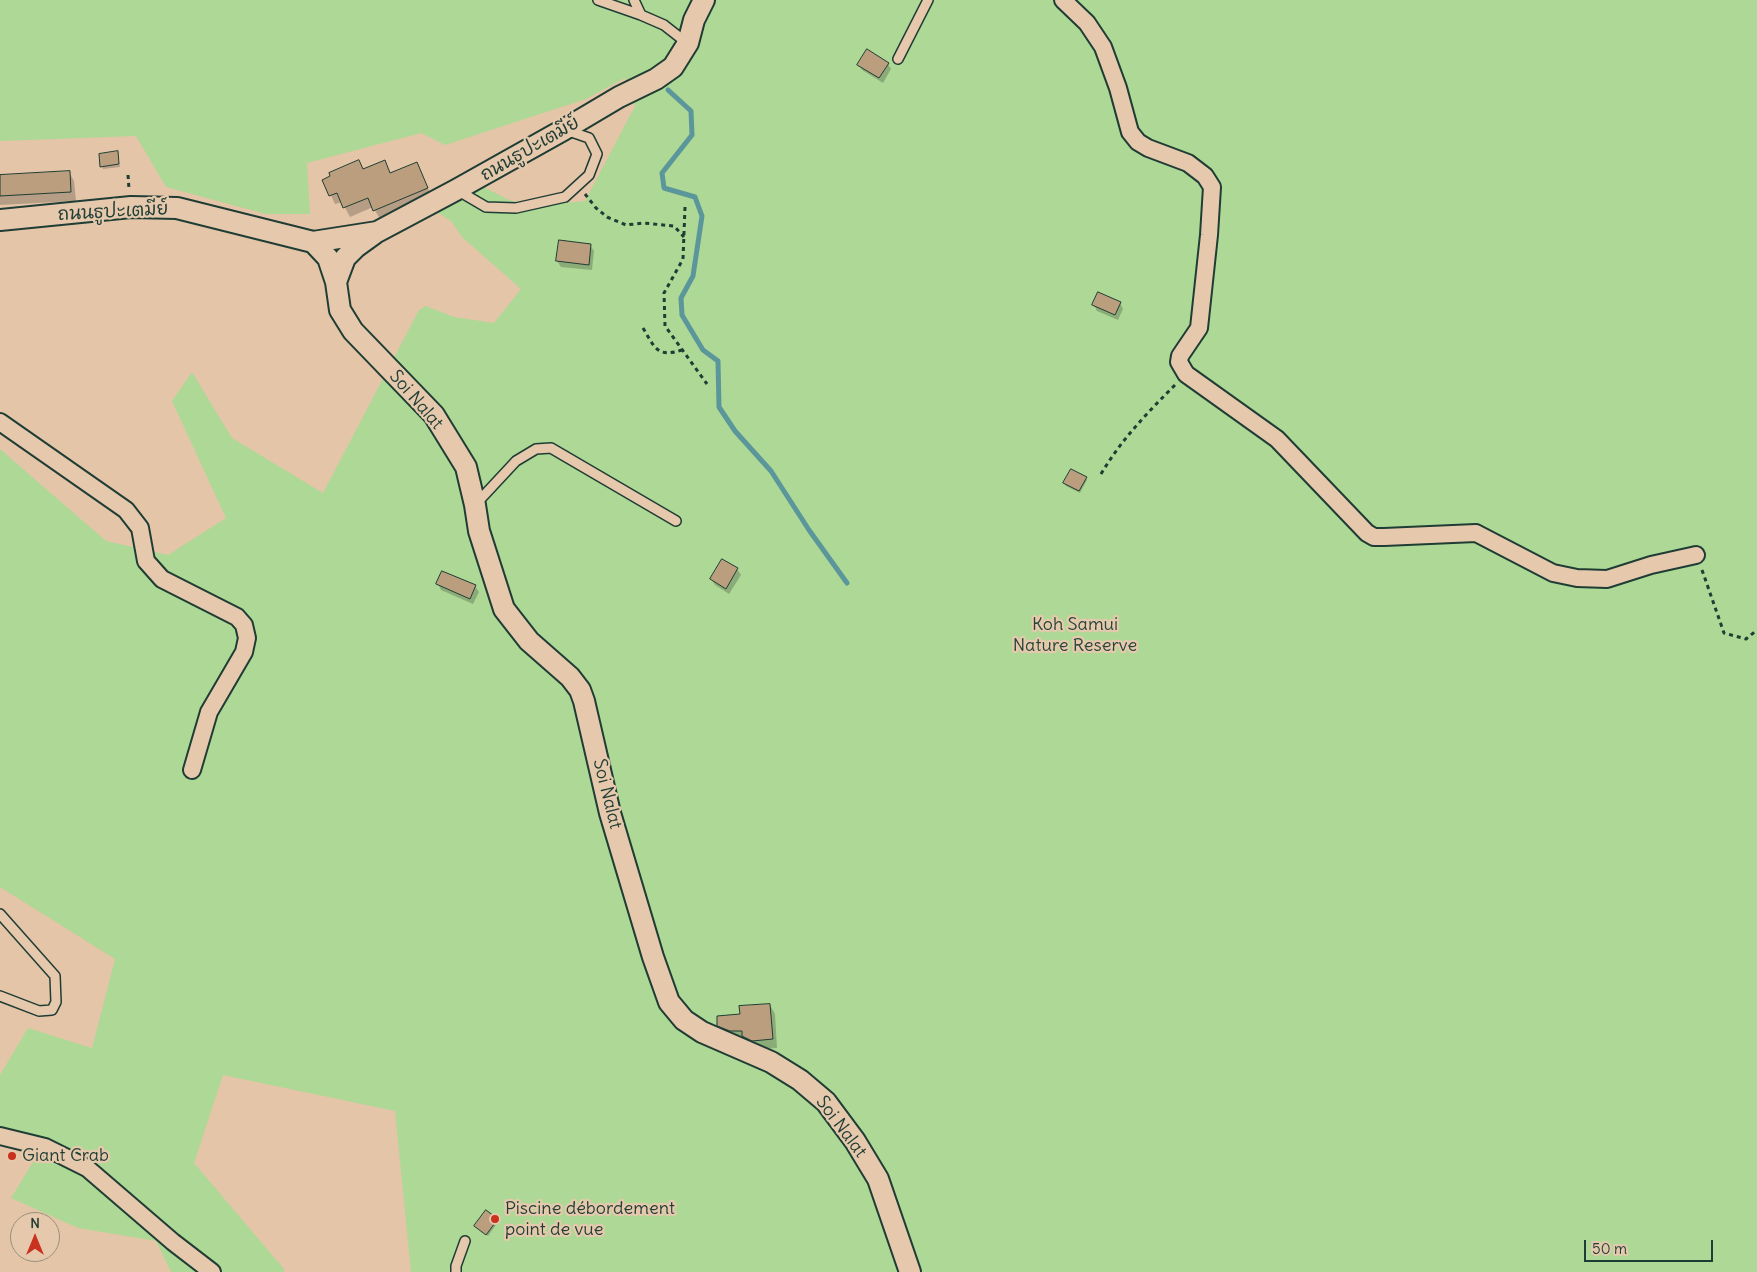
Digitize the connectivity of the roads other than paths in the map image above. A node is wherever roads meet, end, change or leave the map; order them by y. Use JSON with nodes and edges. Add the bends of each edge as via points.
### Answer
{"nodes":[{"id":1,"x":598,"y":0,"type":"edge"},
{"id":2,"x":634,"y":0,"type":"edge"},
{"id":3,"x":704,"y":0,"type":"edge"},
{"id":4,"x":928,"y":0,"type":"edge"},
{"id":5,"x":1063,"y":0,"type":"edge"},
{"id":6,"x":640,"y":14,"type":"junction"},
{"id":7,"x":688,"y":43,"type":"junction"},
{"id":8,"x":898,"y":59,"type":"dead end"},
{"id":9,"x":565,"y":130,"type":"junction"},
{"id":10,"x":456,"y":190,"type":"junction"},
{"id":11,"x":0,"y":220,"type":"edge"},
{"id":12,"x":377,"y":232,"type":"junction"},
{"id":13,"x":313,"y":242,"type":"junction"},
{"id":14,"x":336,"y":282,"type":"junction"},
{"id":15,"x":0,"y":422,"type":"edge"},
{"id":16,"x":475,"y":505,"type":"junction"},
{"id":17,"x":676,"y":521,"type":"dead end"},
{"id":18,"x":1696,"y":555,"type":"road end"},
{"id":19,"x":192,"y":770,"type":"dead end"},
{"id":20,"x":0,"y":914,"type":"edge"},
{"id":21,"x":0,"y":996,"type":"edge"},
{"id":22,"x":0,"y":1136,"type":"edge"},
{"id":23,"x":465,"y":1241,"type":"dead end"},
{"id":24,"x":212,"y":1272,"type":"edge"},
{"id":25,"x":456,"y":1272,"type":"edge"},
{"id":26,"x":910,"y":1272,"type":"edge"}],
"edges":[{"from":1,"to":6,"type":"lane"},
{"from":2,"to":6,"type":"lane"},
{"from":3,"to":7,"type":"street","name":"ถนนธูปะเตมีย์"},
{"from":4,"to":8,"type":"lane"},
{"from":5,"to":18,"type":"street","via":[[1087,23],[1103,47],[1130,132],[1148,148],[1188,163],[1205,176],[1212,187],[1199,328],[1179,362],[1186,374],[1277,438],[1367,533],[1374,537],[1476,534],[1553,573],[1577,578],[1607,580],[1651,565]]},
{"from":6,"to":7,"type":"lane","via":[[664,25]]},
{"from":7,"to":9,"type":"street","name":"ถนนธูปะเตมีย์","via":[[673,67],[662,75]]},
{"from":9,"to":10,"type":"street","name":"ถนนธูปะเตมีย์"},
{"from":9,"to":10,"type":"lane","via":[[589,138],[597,154],[589,175],[565,197],[516,208],[486,207]]},
{"from":10,"to":12,"type":"street","name":"ถนนธูปะเตมีย์"},
{"from":11,"to":13,"type":"street","name":"ถนนธูปะเตมีย์","via":[[131,207],[177,208]]},
{"from":12,"to":13,"type":"street","name":"ถนนธูปะเตมีย์"},
{"from":12,"to":14,"type":"street","via":[[345,258]]},
{"from":13,"to":14,"type":"street","via":[[328,258]]},
{"from":14,"to":16,"type":"street","name":"Soi Nalat","via":[[340,310],[353,331],[434,415],[466,467]]},
{"from":15,"to":19,"type":"street","via":[[126,510],[140,528],[146,561],[162,579],[237,617],[244,625],[247,638],[244,652],[208,712]]},
{"from":16,"to":17,"type":"lane","via":[[516,461],[536,449],[551,448]]},
{"from":16,"to":26,"type":"street","name":"Soi Nalat","via":[[479,531],[504,609],[529,641],[580,690],[610,813],[669,1002],[684,1020],[702,1032],[770,1062],[800,1080],[826,1102],[878,1179]]},
{"from":20,"to":21,"type":"lane","via":[[55,976],[56,1002],[52,1010],[38,1011]]},
{"from":22,"to":24,"type":"street","via":[[45,1147],[87,1168]]},
{"from":23,"to":25,"type":"lane"}]}
